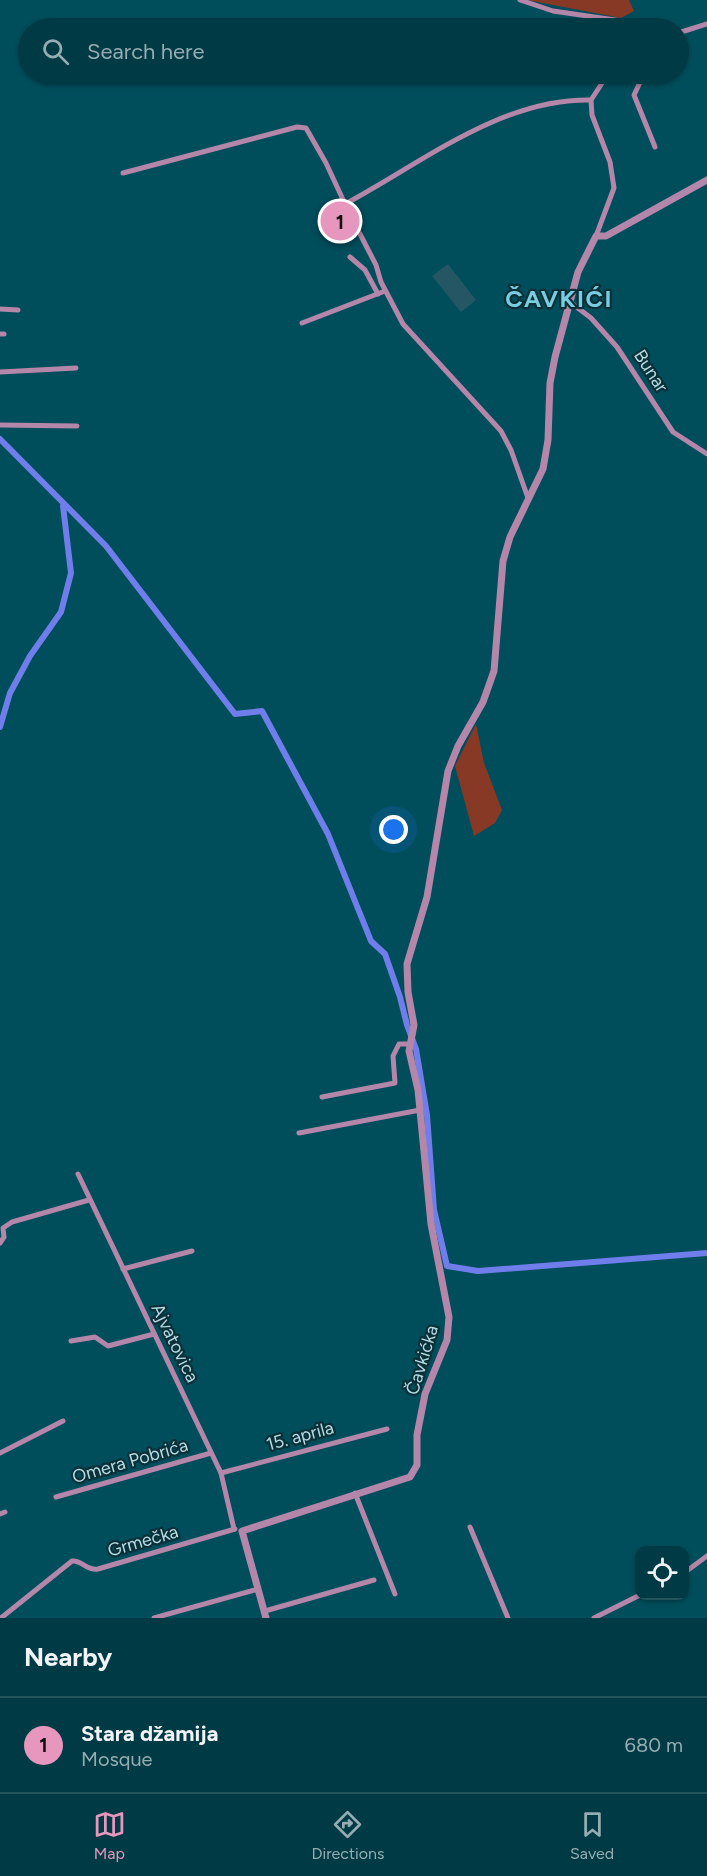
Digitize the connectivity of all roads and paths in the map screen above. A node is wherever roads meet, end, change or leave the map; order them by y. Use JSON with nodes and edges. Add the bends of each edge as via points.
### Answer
{"nodes":[{"id":1,"x":520,"y":0,"type":"edge"},
{"id":2,"x":603,"y":18,"type":"edge"},
{"id":3,"x":707,"y":24,"type":"edge"},
{"id":4,"x":689,"y":30,"type":"edge"},
{"id":5,"x":601,"y":84,"type":"edge"},
{"id":6,"x":639,"y":84,"type":"edge"},
{"id":7,"x":591,"y":100,"type":"junction"},
{"id":8,"x":655,"y":147,"type":"dead end"},
{"id":9,"x":123,"y":173,"type":"dead end"},
{"id":10,"x":707,"y":180,"type":"edge"},
{"id":11,"x":345,"y":204,"type":"junction"},
{"id":12,"x":596,"y":236,"type":"junction"},
{"id":13,"x":350,"y":257,"type":"dead end"},
{"id":14,"x":386,"y":291,"type":"junction"},
{"id":15,"x":378,"y":294,"type":"junction"},
{"id":16,"x":570,"y":302,"type":"junction"},
{"id":17,"x":0,"y":309,"type":"edge"},
{"id":18,"x":18,"y":310,"type":"dead end"},
{"id":19,"x":302,"y":323,"type":"dead end"},
{"id":20,"x":76,"y":368,"type":"dead end"},
{"id":21,"x":0,"y":372,"type":"edge"},
{"id":22,"x":0,"y":425,"type":"edge"},
{"id":23,"x":77,"y":426,"type":"dead end"},
{"id":24,"x":704,"y":448,"type":"edge"},
{"id":25,"x":707,"y":454,"type":"edge"},
{"id":26,"x":528,"y":498,"type":"junction"},
{"id":27,"x":410,"y":1042,"type":"junction"},
{"id":28,"x":322,"y":1097,"type":"dead end"},
{"id":29,"x":420,"y":1110,"type":"junction"},
{"id":30,"x":299,"y":1133,"type":"dead end"},
{"id":31,"x":78,"y":1174,"type":"dead end"},
{"id":32,"x":89,"y":1200,"type":"junction"},
{"id":33,"x":0,"y":1243,"type":"edge"},
{"id":34,"x":192,"y":1251,"type":"dead end"},
{"id":35,"x":123,"y":1269,"type":"junction"},
{"id":36,"x":154,"y":1334,"type":"junction"},
{"id":37,"x":71,"y":1341,"type":"dead end"},
{"id":38,"x":63,"y":1421,"type":"dead end"},
{"id":39,"x":387,"y":1429,"type":"dead end"},
{"id":40,"x":0,"y":1453,"type":"edge"},
{"id":41,"x":211,"y":1453,"type":"junction"},
{"id":42,"x":220,"y":1473,"type":"junction"},
{"id":43,"x":355,"y":1493,"type":"junction"},
{"id":44,"x":56,"y":1497,"type":"dead end"},
{"id":45,"x":470,"y":1527,"type":"dead end"},
{"id":46,"x":238,"y":1530,"type":"junction"},
{"id":47,"x":707,"y":1556,"type":"edge"},
{"id":48,"x":689,"y":1569,"type":"edge"},
{"id":49,"x":374,"y":1580,"type":"dead end"},
{"id":50,"x":258,"y":1589,"type":"junction"},
{"id":51,"x":395,"y":1594,"type":"dead end"},
{"id":52,"x":635,"y":1597,"type":"edge"},
{"id":53,"x":265,"y":1615,"type":"edge"},
{"id":54,"x":1,"y":1618,"type":"edge"},
{"id":55,"x":154,"y":1618,"type":"edge"},
{"id":56,"x":508,"y":1618,"type":"edge"},
{"id":57,"x":594,"y":1618,"type":"edge"}],
"edges":[{"from":1,"to":2,"type":"street","via":[[546,9]]},
{"from":3,"to":4,"type":"street"},
{"from":5,"to":7,"type":"street"},
{"from":6,"to":8,"type":"street","via":[[634,95]]},
{"from":7,"to":11,"type":"street","via":[[507,114]]},
{"from":7,"to":12,"type":"street","via":[[614,188]]},
{"from":9,"to":11,"type":"street","via":[[302,126],[308,130]]},
{"from":10,"to":12,"type":"street","via":[[606,236]]},
{"from":11,"to":14,"type":"street","via":[[348,218],[365,244]]},
{"from":12,"to":16,"type":"street","via":[[578,272]]},
{"from":13,"to":15,"type":"street","via":[[365,270]]},
{"from":14,"to":15,"type":"street"},
{"from":14,"to":26,"type":"street","via":[[418,343],[501,431]]},
{"from":15,"to":19,"type":"street"},
{"from":16,"to":24,"type":"street","name":"Bunar","via":[[617,347],[674,432]]},
{"from":16,"to":26,"type":"street","via":[[550,383],[546,455]]},
{"from":17,"to":18,"type":"street"},
{"from":20,"to":21,"type":"street"},
{"from":22,"to":23,"type":"street"},
{"from":24,"to":25,"type":"street","name":"Bunar"},
{"from":26,"to":27,"type":"street","via":[[503,561],[494,671],[483,702],[452,759],[444,786],[427,897],[407,964],[413,1031]]},
{"from":27,"to":28,"type":"street","via":[[399,1044],[393,1052],[396,1083]]},
{"from":27,"to":29,"type":"street","name":"Čavkićka"},
{"from":29,"to":30,"type":"street"},
{"from":29,"to":43,"type":"street","name":"Čavkićka","via":[[431,1224],[447,1304],[447,1340],[426,1394],[414,1474]]},
{"from":31,"to":32,"type":"street","name":"Ajvatovica"},
{"from":32,"to":33,"type":"street","via":[[5,1225]]},
{"from":32,"to":35,"type":"street","name":"Ajvatovica"},
{"from":34,"to":35,"type":"street"},
{"from":35,"to":36,"type":"street","name":"Ajvatovica"},
{"from":36,"to":37,"type":"street","via":[[110,1346],[95,1337]]},
{"from":36,"to":41,"type":"street","name":"Ajvatovica"},
{"from":38,"to":40,"type":"street"},
{"from":39,"to":42,"type":"street","name":"15. aprila"},
{"from":41,"to":42,"type":"street","name":"Ajvatovica"},
{"from":41,"to":44,"type":"street","name":"Omera Pobrića"},
{"from":42,"to":46,"type":"street","name":"Ajvatovica"},
{"from":43,"to":46,"type":"street","name":"Čavkićka"},
{"from":43,"to":51,"type":"street"},
{"from":45,"to":56,"type":"street"},
{"from":46,"to":50,"type":"street","name":"Ajvatovica"},
{"from":46,"to":54,"type":"street","name":"Grmečka","via":[[98,1569],[72,1561]]},
{"from":47,"to":48,"type":"street"},
{"from":49,"to":53,"type":"street"},
{"from":50,"to":53,"type":"street","name":"Ajvatovica"},
{"from":50,"to":55,"type":"street"},
{"from":52,"to":57,"type":"street"}]}
